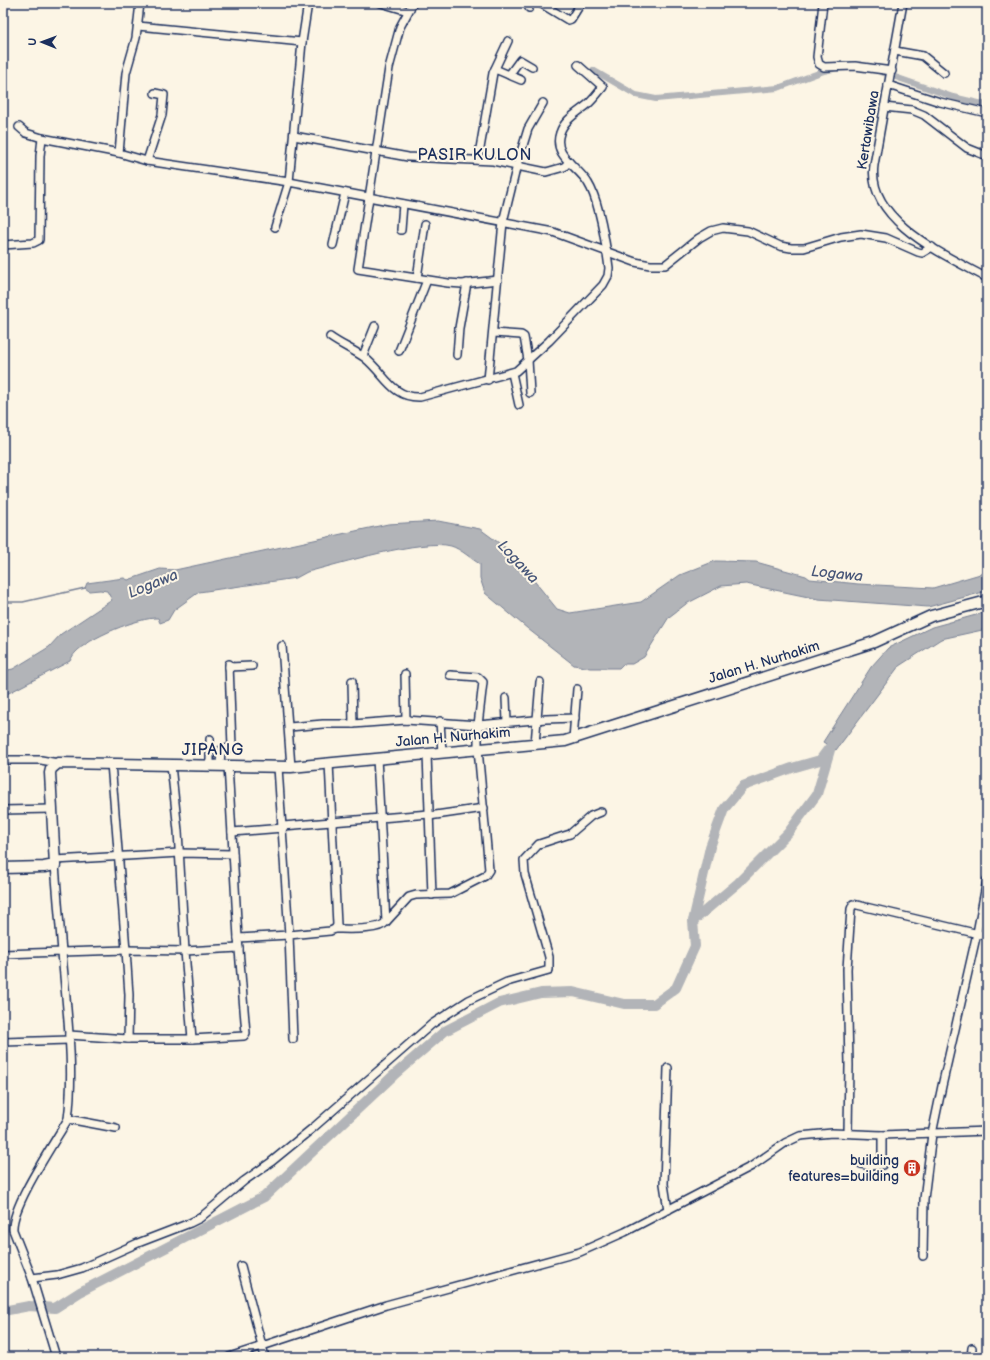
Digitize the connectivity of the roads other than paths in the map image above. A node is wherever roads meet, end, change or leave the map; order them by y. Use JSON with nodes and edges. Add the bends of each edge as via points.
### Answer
{"nodes":[{"id":1,"x":140,"y":3,"type":"edge"},
{"id":2,"x":305,"y":3,"type":"edge"},
{"id":3,"x":381,"y":3,"type":"edge"},
{"id":4,"x":412,"y":3,"type":"edge"},
{"id":5,"x":540,"y":3,"type":"edge"},
{"id":6,"x":580,"y":3,"type":"edge"},
{"id":7,"x":823,"y":3,"type":"edge"},
{"id":8,"x":903,"y":3,"type":"edge"},
{"id":9,"x":408,"y":10,"type":"junction"},
{"id":10,"x":138,"y":26,"type":"junction"},
{"id":11,"x":508,"y":41,"type":"dead end"},
{"id":12,"x":302,"y":42,"type":"junction"},
{"id":13,"x":895,"y":51,"type":"junction"},
{"id":14,"x":578,"y":65,"type":"dead end"},
{"id":15,"x":532,"y":66,"type":"dead end"},
{"id":16,"x":495,"y":69,"type":"junction"},
{"id":17,"x":891,"y":72,"type":"junction"},
{"id":18,"x":944,"y":74,"type":"dead end"},
{"id":19,"x":509,"y":75,"type":"junction"},
{"id":20,"x":521,"y":80,"type":"dead end"},
{"id":21,"x":889,"y":83,"type":"junction"},
{"id":22,"x":155,"y":93,"type":"dead end"},
{"id":23,"x":543,"y":103,"type":"dead end"},
{"id":24,"x":884,"y":105,"type":"junction"},
{"id":25,"x":987,"y":113,"type":"edge"},
{"id":26,"x":19,"y":127,"type":"dead end"},
{"id":27,"x":294,"y":136,"type":"junction"},
{"id":28,"x":42,"y":138,"type":"junction"},
{"id":29,"x":375,"y":152,"type":"junction"},
{"id":30,"x":119,"y":153,"type":"junction"},
{"id":31,"x":987,"y":156,"type":"edge"},
{"id":32,"x":478,"y":160,"type":"junction"},
{"id":33,"x":148,"y":161,"type":"junction"},
{"id":34,"x":567,"y":164,"type":"junction"},
{"id":35,"x":517,"y":165,"type":"junction"},
{"id":36,"x":289,"y":182,"type":"junction"},
{"id":37,"x":345,"y":193,"type":"junction"},
{"id":38,"x":370,"y":197,"type":"junction"},
{"id":39,"x":403,"y":204,"type":"junction"},
{"id":40,"x":504,"y":222,"type":"junction"},
{"id":41,"x":425,"y":224,"type":"dead end"},
{"id":42,"x":276,"y":227,"type":"dead end"},
{"id":43,"x":401,"y":230,"type":"dead end"},
{"id":44,"x":3,"y":245,"type":"edge"},
{"id":45,"x":333,"y":245,"type":"dead end"},
{"id":46,"x":932,"y":247,"type":"junction"},
{"id":47,"x":603,"y":249,"type":"junction"},
{"id":48,"x":417,"y":278,"type":"junction"},
{"id":49,"x":987,"y":278,"type":"edge"},
{"id":50,"x":426,"y":280,"type":"junction"},
{"id":51,"x":498,"y":280,"type":"junction"},
{"id":52,"x":467,"y":283,"type":"junction"},
{"id":53,"x":375,"y":326,"type":"dead end"},
{"id":54,"x":493,"y":333,"type":"junction"},
{"id":55,"x":330,"y":337,"type":"dead end"},
{"id":56,"x":398,"y":351,"type":"dead end"},
{"id":57,"x":364,"y":354,"type":"junction"},
{"id":58,"x":457,"y":355,"type":"dead end"},
{"id":59,"x":527,"y":358,"type":"junction"},
{"id":60,"x":512,"y":373,"type":"junction"},
{"id":61,"x":488,"y":377,"type":"junction"},
{"id":62,"x":530,"y":393,"type":"dead end"},
{"id":63,"x":519,"y":405,"type":"dead end"},
{"id":64,"x":987,"y":601,"type":"edge"},
{"id":65,"x":282,"y":646,"type":"dead end"},
{"id":66,"x":252,"y":666,"type":"dead end"},
{"id":67,"x":405,"y":674,"type":"dead end"},
{"id":68,"x":450,"y":675,"type":"dead end"},
{"id":69,"x":352,"y":681,"type":"dead end"},
{"id":70,"x":540,"y":682,"type":"dead end"},
{"id":71,"x":577,"y":689,"type":"dead end"},
{"id":72,"x":506,"y":698,"type":"dead end"},
{"id":73,"x":575,"y":718,"type":"junction"},
{"id":74,"x":406,"y":720,"type":"junction"},
{"id":75,"x":536,"y":720,"type":"junction"},
{"id":76,"x":440,"y":721,"type":"junction"},
{"id":77,"x":507,"y":722,"type":"junction"},
{"id":78,"x":353,"y":724,"type":"junction"},
{"id":79,"x":478,"y":725,"type":"junction"},
{"id":80,"x":289,"y":727,"type":"junction"},
{"id":81,"x":210,"y":739,"type":"dead end"},
{"id":82,"x":573,"y":739,"type":"junction"},
{"id":83,"x":535,"y":744,"type":"junction"},
{"id":84,"x":478,"y":749,"type":"junction"},
{"id":85,"x":442,"y":752,"type":"junction"},
{"id":86,"x":427,"y":754,"type":"junction"},
{"id":87,"x":377,"y":758,"type":"junction"},
{"id":88,"x":3,"y":760,"type":"edge"},
{"id":89,"x":58,"y":763,"type":"junction"},
{"id":90,"x":111,"y":763,"type":"junction"},
{"id":91,"x":329,"y":763,"type":"junction"},
{"id":92,"x":171,"y":765,"type":"junction"},
{"id":93,"x":219,"y":765,"type":"junction"},
{"id":94,"x":278,"y":767,"type":"junction"},
{"id":95,"x":291,"y":767,"type":"junction"},
{"id":96,"x":484,"y":808,"type":"junction"},
{"id":97,"x":52,"y":809,"type":"junction"},
{"id":98,"x":3,"y":810,"type":"edge"},
{"id":99,"x":601,"y":812,"type":"dead end"},
{"id":100,"x":429,"y":815,"type":"junction"},
{"id":101,"x":380,"y":818,"type":"junction"},
{"id":102,"x":332,"y":822,"type":"junction"},
{"id":103,"x":283,"y":827,"type":"junction"},
{"id":104,"x":232,"y":832,"type":"junction"},
{"id":105,"x":180,"y":853,"type":"junction"},
{"id":106,"x":233,"y":854,"type":"junction"},
{"id":107,"x":118,"y":856,"type":"junction"},
{"id":108,"x":55,"y":863,"type":"junction"},
{"id":109,"x":3,"y":868,"type":"edge"},
{"id":110,"x":987,"y":880,"type":"edge"},
{"id":111,"x":432,"y":894,"type":"junction"},
{"id":112,"x":386,"y":922,"type":"junction"},
{"id":113,"x":335,"y":929,"type":"junction"},
{"id":114,"x":977,"y":933,"type":"junction"},
{"id":115,"x":289,"y":935,"type":"junction"},
{"id":116,"x":987,"y":936,"type":"edge"},
{"id":117,"x":238,"y":938,"type":"junction"},
{"id":118,"x":239,"y":948,"type":"junction"},
{"id":119,"x":126,"y":950,"type":"junction"},
{"id":120,"x":62,"y":952,"type":"junction"},
{"id":121,"x":185,"y":952,"type":"junction"},
{"id":122,"x":3,"y":954,"type":"edge"},
{"id":123,"x":69,"y":1038,"type":"junction"},
{"id":124,"x":293,"y":1038,"type":"dead end"},
{"id":125,"x":128,"y":1039,"type":"junction"},
{"id":126,"x":192,"y":1039,"type":"junction"},
{"id":127,"x":3,"y":1042,"type":"edge"},
{"id":128,"x":668,"y":1068,"type":"dead end"},
{"id":129,"x":68,"y":1119,"type":"junction"},
{"id":130,"x":116,"y":1128,"type":"dead end"},
{"id":131,"x":987,"y":1131,"type":"edge"},
{"id":132,"x":848,"y":1133,"type":"junction"},
{"id":133,"x":932,"y":1134,"type":"junction"},
{"id":134,"x":882,"y":1135,"type":"junction"},
{"id":135,"x":861,"y":1164,"type":"dead end"},
{"id":136,"x":668,"y":1210,"type":"junction"},
{"id":137,"x":923,"y":1256,"type":"dead end"},
{"id":138,"x":241,"y":1266,"type":"dead end"},
{"id":139,"x":32,"y":1278,"type":"junction"},
{"id":140,"x":262,"y":1346,"type":"junction"},
{"id":141,"x":972,"y":1348,"type":"dead end"},
{"id":142,"x":233,"y":1356,"type":"edge"},
{"id":143,"x":56,"y":1357,"type":"edge"},
{"id":144,"x":265,"y":1357,"type":"edge"},
{"id":145,"x":971,"y":1357,"type":"edge"}],
"edges":[{"from":1,"to":10,"type":"street"},
{"from":2,"to":12,"type":"street"},
{"from":3,"to":9,"type":"street"},
{"from":4,"to":9,"type":"street"},
{"from":5,"to":6,"type":"street","via":[[568,20]]},
{"from":7,"to":17,"type":"street","via":[[819,64],[824,67],[855,66]]},
{"from":8,"to":13,"type":"street","name":"Kertawibawa"},
{"from":9,"to":29,"type":"street","via":[[394,46]]},
{"from":10,"to":12,"type":"street"},
{"from":10,"to":30,"type":"street","via":[[126,73]]},
{"from":11,"to":16,"type":"street"},
{"from":12,"to":27,"type":"street"},
{"from":13,"to":17,"type":"street","name":"Kertawibawa"},
{"from":13,"to":18,"type":"street","via":[[923,56]]},
{"from":14,"to":34,"type":"street","via":[[603,87],[560,132],[558,144]]},
{"from":15,"to":19,"type":"street","via":[[520,60]]},
{"from":16,"to":19,"type":"street"},
{"from":16,"to":32,"type":"street","via":[[485,111]]},
{"from":17,"to":21,"type":"street","name":"Kertawibawa"},
{"from":19,"to":20,"type":"street"},
{"from":21,"to":24,"type":"street","name":"Kertawibawa"},
{"from":21,"to":25,"type":"street","via":[[940,102]]},
{"from":22,"to":33,"type":"street","via":[[164,96],[159,127]]},
{"from":23,"to":35,"type":"street","via":[[528,130]]},
{"from":24,"to":31,"type":"street","via":[[924,115],[967,148]]},
{"from":24,"to":46,"type":"street","name":"Kertawibawa","via":[[873,175],[875,188],[890,213]]},
{"from":26,"to":28,"type":"street","via":[[26,133]]},
{"from":27,"to":29,"type":"street"},
{"from":27,"to":36,"type":"street"},
{"from":28,"to":30,"type":"street"},
{"from":28,"to":44,"type":"street","via":[[40,240],[33,244]]},
{"from":29,"to":32,"type":"street","via":[[415,158]]},
{"from":29,"to":38,"type":"street"},
{"from":30,"to":33,"type":"street"},
{"from":32,"to":35,"type":"street"},
{"from":33,"to":36,"type":"street"},
{"from":34,"to":35,"type":"street","via":[[546,172]]},
{"from":34,"to":47,"type":"street","via":[[584,177],[590,186]]},
{"from":35,"to":40,"type":"street"},
{"from":36,"to":37,"type":"street"},
{"from":36,"to":42,"type":"street"},
{"from":37,"to":38,"type":"street"},
{"from":37,"to":45,"type":"street"},
{"from":38,"to":39,"type":"street"},
{"from":38,"to":48,"type":"street","via":[[358,269]]},
{"from":39,"to":40,"type":"street"},
{"from":39,"to":43,"type":"street"},
{"from":40,"to":47,"type":"street","via":[[558,234]]},
{"from":40,"to":51,"type":"street"},
{"from":41,"to":48,"type":"street"},
{"from":46,"to":47,"type":"street","via":[[922,253],[886,238],[861,234],[804,248],[791,248],[780,246],[748,231],[723,228],[699,238],[665,265],[642,264]]},
{"from":46,"to":49,"type":"street","name":"Kertawibawa"},
{"from":47,"to":59,"type":"street","via":[[609,273],[603,285]]},
{"from":48,"to":50,"type":"street"},
{"from":50,"to":52,"type":"street"},
{"from":50,"to":56,"type":"street"},
{"from":51,"to":52,"type":"street"},
{"from":51,"to":54,"type":"street"},
{"from":52,"to":58,"type":"street"},
{"from":53,"to":57,"type":"street"},
{"from":54,"to":59,"type":"street","via":[[523,335]]},
{"from":54,"to":61,"type":"street"},
{"from":55,"to":57,"type":"street"},
{"from":57,"to":61,"type":"street","via":[[397,392],[405,396],[420,397]]},
{"from":59,"to":60,"type":"street"},
{"from":59,"to":62,"type":"street"},
{"from":60,"to":61,"type":"street"},
{"from":60,"to":63,"type":"street"},
{"from":64,"to":82,"type":"main road","name":"Jalan H. Nurhakim","via":[[931,616],[874,642]]},
{"from":65,"to":80,"type":"street"},
{"from":66,"to":93,"type":"street","via":[[229,665],[232,747],[221,750]]},
{"from":67,"to":74,"type":"street"},
{"from":68,"to":79,"type":"street","via":[[482,680]]},
{"from":69,"to":78,"type":"street"},
{"from":70,"to":75,"type":"street"},
{"from":71,"to":73,"type":"street"},
{"from":72,"to":77,"type":"street"},
{"from":73,"to":75,"type":"street"},
{"from":73,"to":82,"type":"street"},
{"from":74,"to":76,"type":"street"},
{"from":74,"to":78,"type":"street"},
{"from":75,"to":77,"type":"street"},
{"from":75,"to":83,"type":"street"},
{"from":76,"to":79,"type":"street"},
{"from":76,"to":85,"type":"street"},
{"from":77,"to":79,"type":"street"},
{"from":78,"to":80,"type":"street"},
{"from":79,"to":84,"type":"street"},
{"from":80,"to":95,"type":"street"},
{"from":81,"to":93,"type":"street"},
{"from":82,"to":83,"type":"main road","name":"Jalan H. Nurhakim"},
{"from":83,"to":84,"type":"main road","name":"Jalan H. Nurhakim"},
{"from":84,"to":85,"type":"main road","name":"Jalan H. Nurhakim"},
{"from":84,"to":96,"type":"street"},
{"from":85,"to":86,"type":"main road","name":"Jalan H. Nurhakim"},
{"from":86,"to":87,"type":"main road","name":"Jalan H. Nurhakim"},
{"from":86,"to":100,"type":"street"},
{"from":87,"to":91,"type":"main road","name":"Jalan H. Nurhakim"},
{"from":87,"to":101,"type":"street"},
{"from":88,"to":89,"type":"street","via":[[41,760]]},
{"from":89,"to":90,"type":"main road","name":"Jalan H. Nurhakim"},
{"from":89,"to":97,"type":"main road","via":[[51,769]]},
{"from":90,"to":92,"type":"main road","name":"Jalan H. Nurhakim"},
{"from":90,"to":107,"type":"street"},
{"from":91,"to":95,"type":"main road","name":"Jalan H. Nurhakim"},
{"from":91,"to":102,"type":"street"},
{"from":92,"to":93,"type":"main road","name":"Jalan H. Nurhakim"},
{"from":92,"to":105,"type":"street"},
{"from":93,"to":94,"type":"main road","name":"Jalan H. Nurhakim"},
{"from":93,"to":104,"type":"street"},
{"from":94,"to":95,"type":"main road","name":"Jalan H. Nurhakim"},
{"from":94,"to":103,"type":"street"},
{"from":96,"to":100,"type":"street"},
{"from":96,"to":111,"type":"street","via":[[488,873],[450,894]]},
{"from":97,"to":98,"type":"street"},
{"from":97,"to":108,"type":"main road"},
{"from":99,"to":139,"type":"street","via":[[591,816],[570,834],[539,844],[524,860],[525,874],[549,957],[549,970],[507,982],[469,1000],[432,1024],[272,1162],[244,1181],[200,1218],[76,1270]]},
{"from":100,"to":101,"type":"street"},
{"from":100,"to":111,"type":"street"},
{"from":101,"to":102,"type":"street"},
{"from":101,"to":112,"type":"street"},
{"from":102,"to":103,"type":"street"},
{"from":102,"to":113,"type":"street","via":[[337,898]]},
{"from":103,"to":104,"type":"street"},
{"from":103,"to":115,"type":"street"},
{"from":104,"to":106,"type":"street"},
{"from":105,"to":106,"type":"street"},
{"from":105,"to":107,"type":"street"},
{"from":105,"to":121,"type":"street"},
{"from":106,"to":117,"type":"street"},
{"from":107,"to":108,"type":"street"},
{"from":107,"to":119,"type":"street"},
{"from":108,"to":109,"type":"main road","via":[[44,867]]},
{"from":108,"to":120,"type":"street"},
{"from":110,"to":114,"type":"street"},
{"from":111,"to":112,"type":"street","via":[[409,897]]},
{"from":112,"to":113,"type":"street","via":[[382,926],[368,928]]},
{"from":113,"to":115,"type":"street"},
{"from":114,"to":116,"type":"street"},
{"from":114,"to":132,"type":"street","via":[[853,904],[847,969]]},
{"from":114,"to":133,"type":"street"},
{"from":115,"to":117,"type":"street"},
{"from":115,"to":124,"type":"street"},
{"from":117,"to":118,"type":"street"},
{"from":118,"to":121,"type":"street"},
{"from":118,"to":126,"type":"street","via":[[245,1035]]},
{"from":119,"to":120,"type":"street"},
{"from":119,"to":121,"type":"street"},
{"from":119,"to":125,"type":"street"},
{"from":120,"to":122,"type":"street"},
{"from":120,"to":123,"type":"street"},
{"from":121,"to":126,"type":"street"},
{"from":123,"to":125,"type":"street"},
{"from":123,"to":127,"type":"street"},
{"from":123,"to":129,"type":"street","via":[[71,1079]]},
{"from":125,"to":126,"type":"street"},
{"from":128,"to":136,"type":"street","via":[[664,1184]]},
{"from":129,"to":130,"type":"street"},
{"from":129,"to":139,"type":"street","via":[[12,1223]]},
{"from":131,"to":133,"type":"street"},
{"from":132,"to":134,"type":"street"},
{"from":132,"to":136,"type":"street","via":[[810,1134],[790,1140],[752,1166]]},
{"from":133,"to":134,"type":"street"},
{"from":133,"to":137,"type":"street","via":[[924,1199]]},
{"from":134,"to":135,"type":"street","via":[[882,1165]]},
{"from":136,"to":140,"type":"street","via":[[580,1252],[386,1305]]},
{"from":138,"to":140,"type":"street"},
{"from":139,"to":143,"type":"street"},
{"from":140,"to":142,"type":"street"},
{"from":140,"to":144,"type":"street"},
{"from":141,"to":145,"type":"street"}]}
